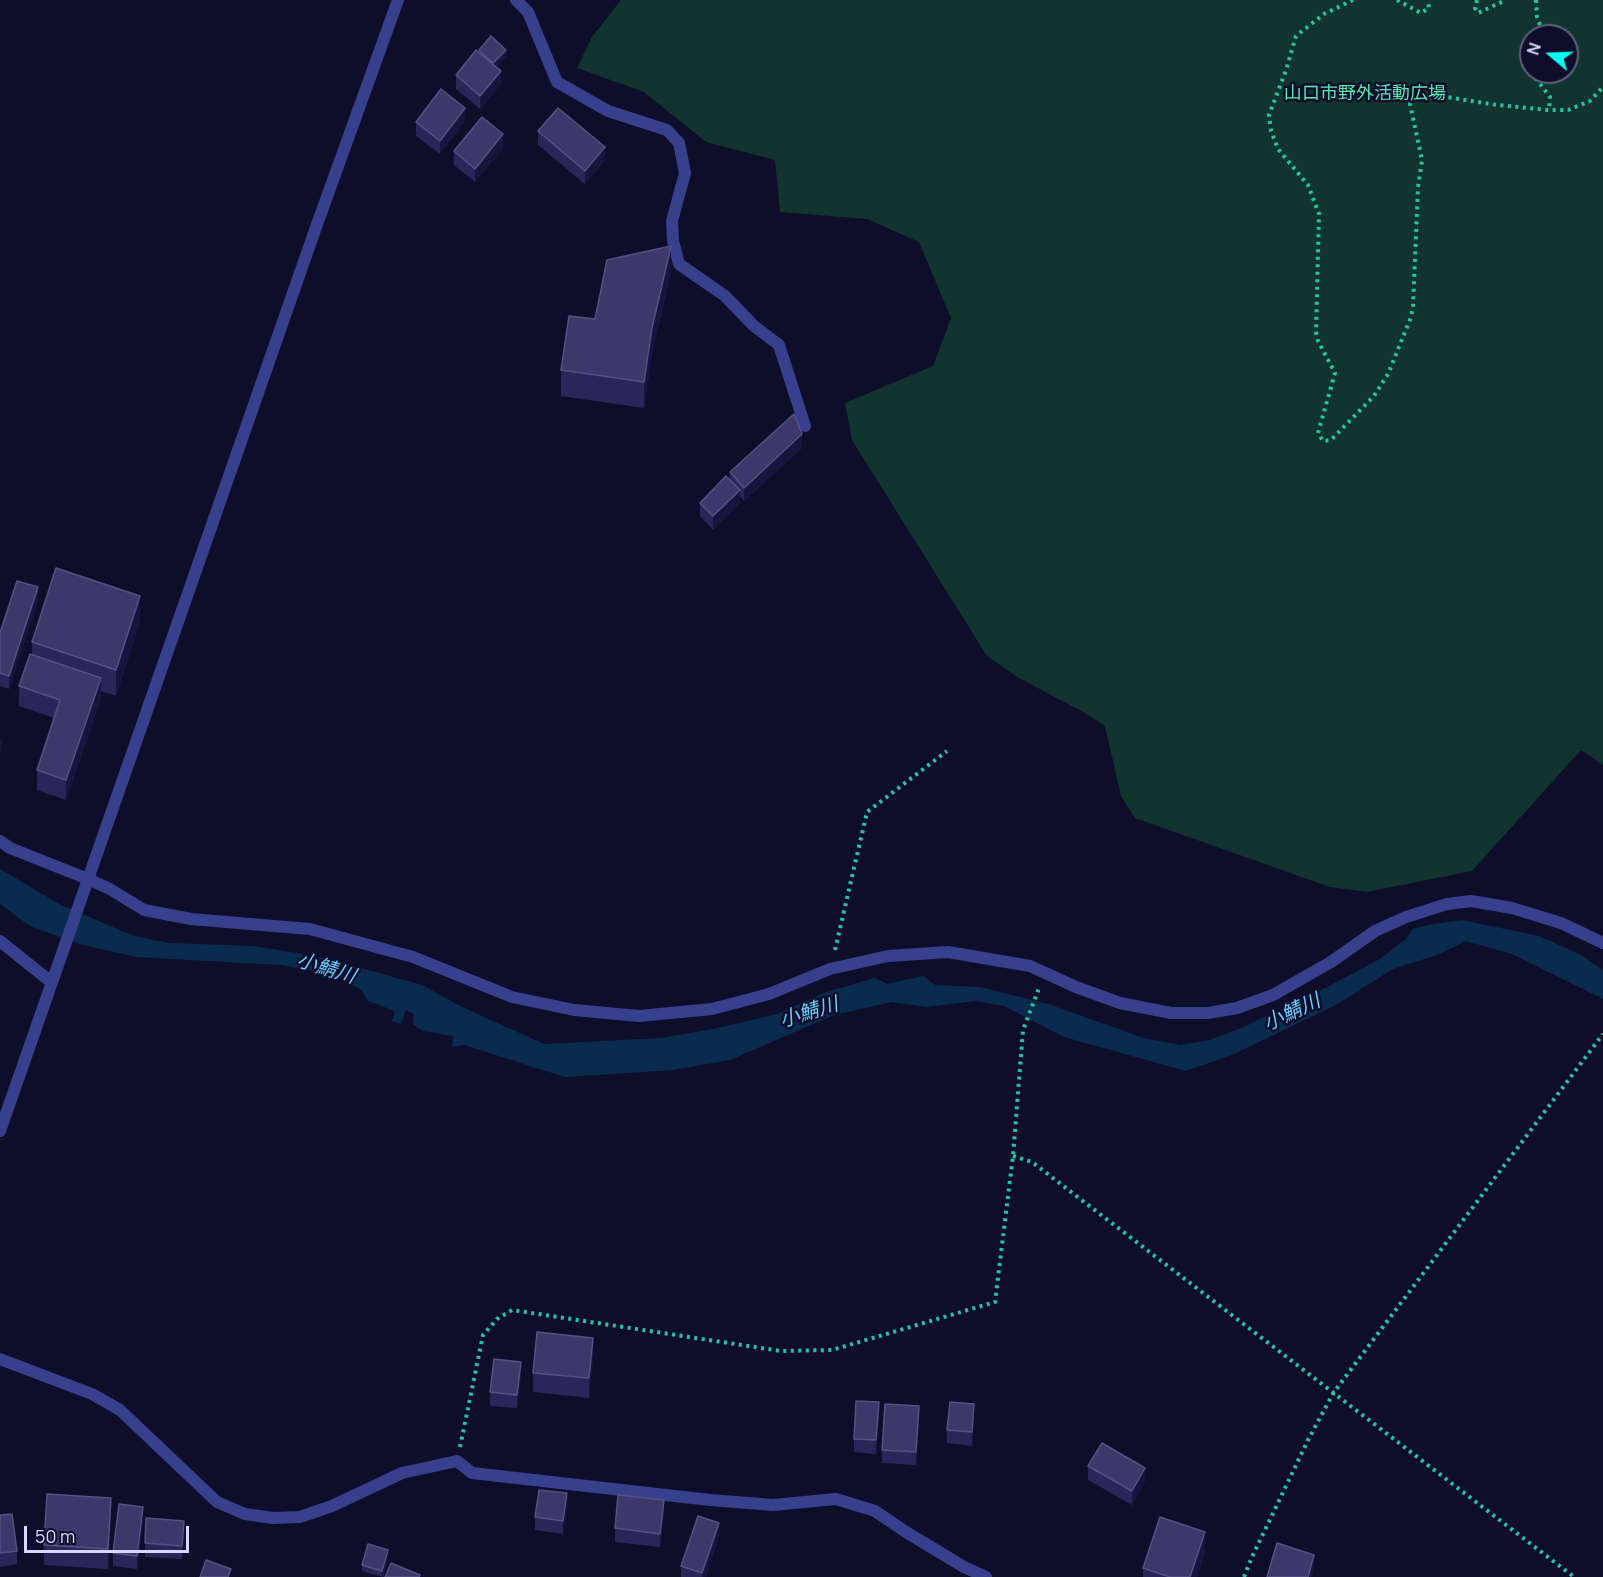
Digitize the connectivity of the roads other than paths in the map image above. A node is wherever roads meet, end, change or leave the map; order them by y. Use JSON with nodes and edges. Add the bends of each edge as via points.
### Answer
{"nodes":[{"id":1,"x":398,"y":0,"type":"edge"},
{"id":2,"x":516,"y":0,"type":"edge"},
{"id":3,"x":805,"y":426,"type":"dead end"},
{"id":4,"x":0,"y":841,"type":"edge"},
{"id":5,"x":88,"y":879,"type":"junction"},
{"id":6,"x":0,"y":940,"type":"edge"},
{"id":7,"x":1603,"y":943,"type":"edge"},
{"id":8,"x":51,"y":982,"type":"junction"},
{"id":9,"x":0,"y":1131,"type":"edge"},
{"id":10,"x":0,"y":1359,"type":"edge"},
{"id":11,"x":986,"y":1577,"type":"edge"}],
"edges":[{"from":1,"to":5,"type":"street"},
{"from":2,"to":3,"type":"street","via":[[528,12],[557,82],[608,111],[667,130],[679,143],[686,173],[672,221],[679,264],[725,296],[779,345]]},
{"from":4,"to":5,"type":"street"},
{"from":5,"to":7,"type":"street","via":[[144,910],[191,919],[310,929],[414,957],[513,997],[574,1010],[639,1017],[712,1009],[769,994],[830,969],[888,956],[948,952],[1030,966],[1043,976],[1120,1003],[1171,1013],[1208,1014],[1273,995],[1375,931],[1406,917],[1471,901],[1561,923]]},
{"from":5,"to":8,"type":"street"},
{"from":6,"to":8,"type":"street"},
{"from":8,"to":9,"type":"street"},
{"from":10,"to":11,"type":"street","via":[[92,1394],[120,1410],[217,1502],[244,1514],[300,1516],[332,1506],[402,1473],[457,1461],[472,1473],[710,1500],[773,1505],[836,1499],[875,1511]]}]}
